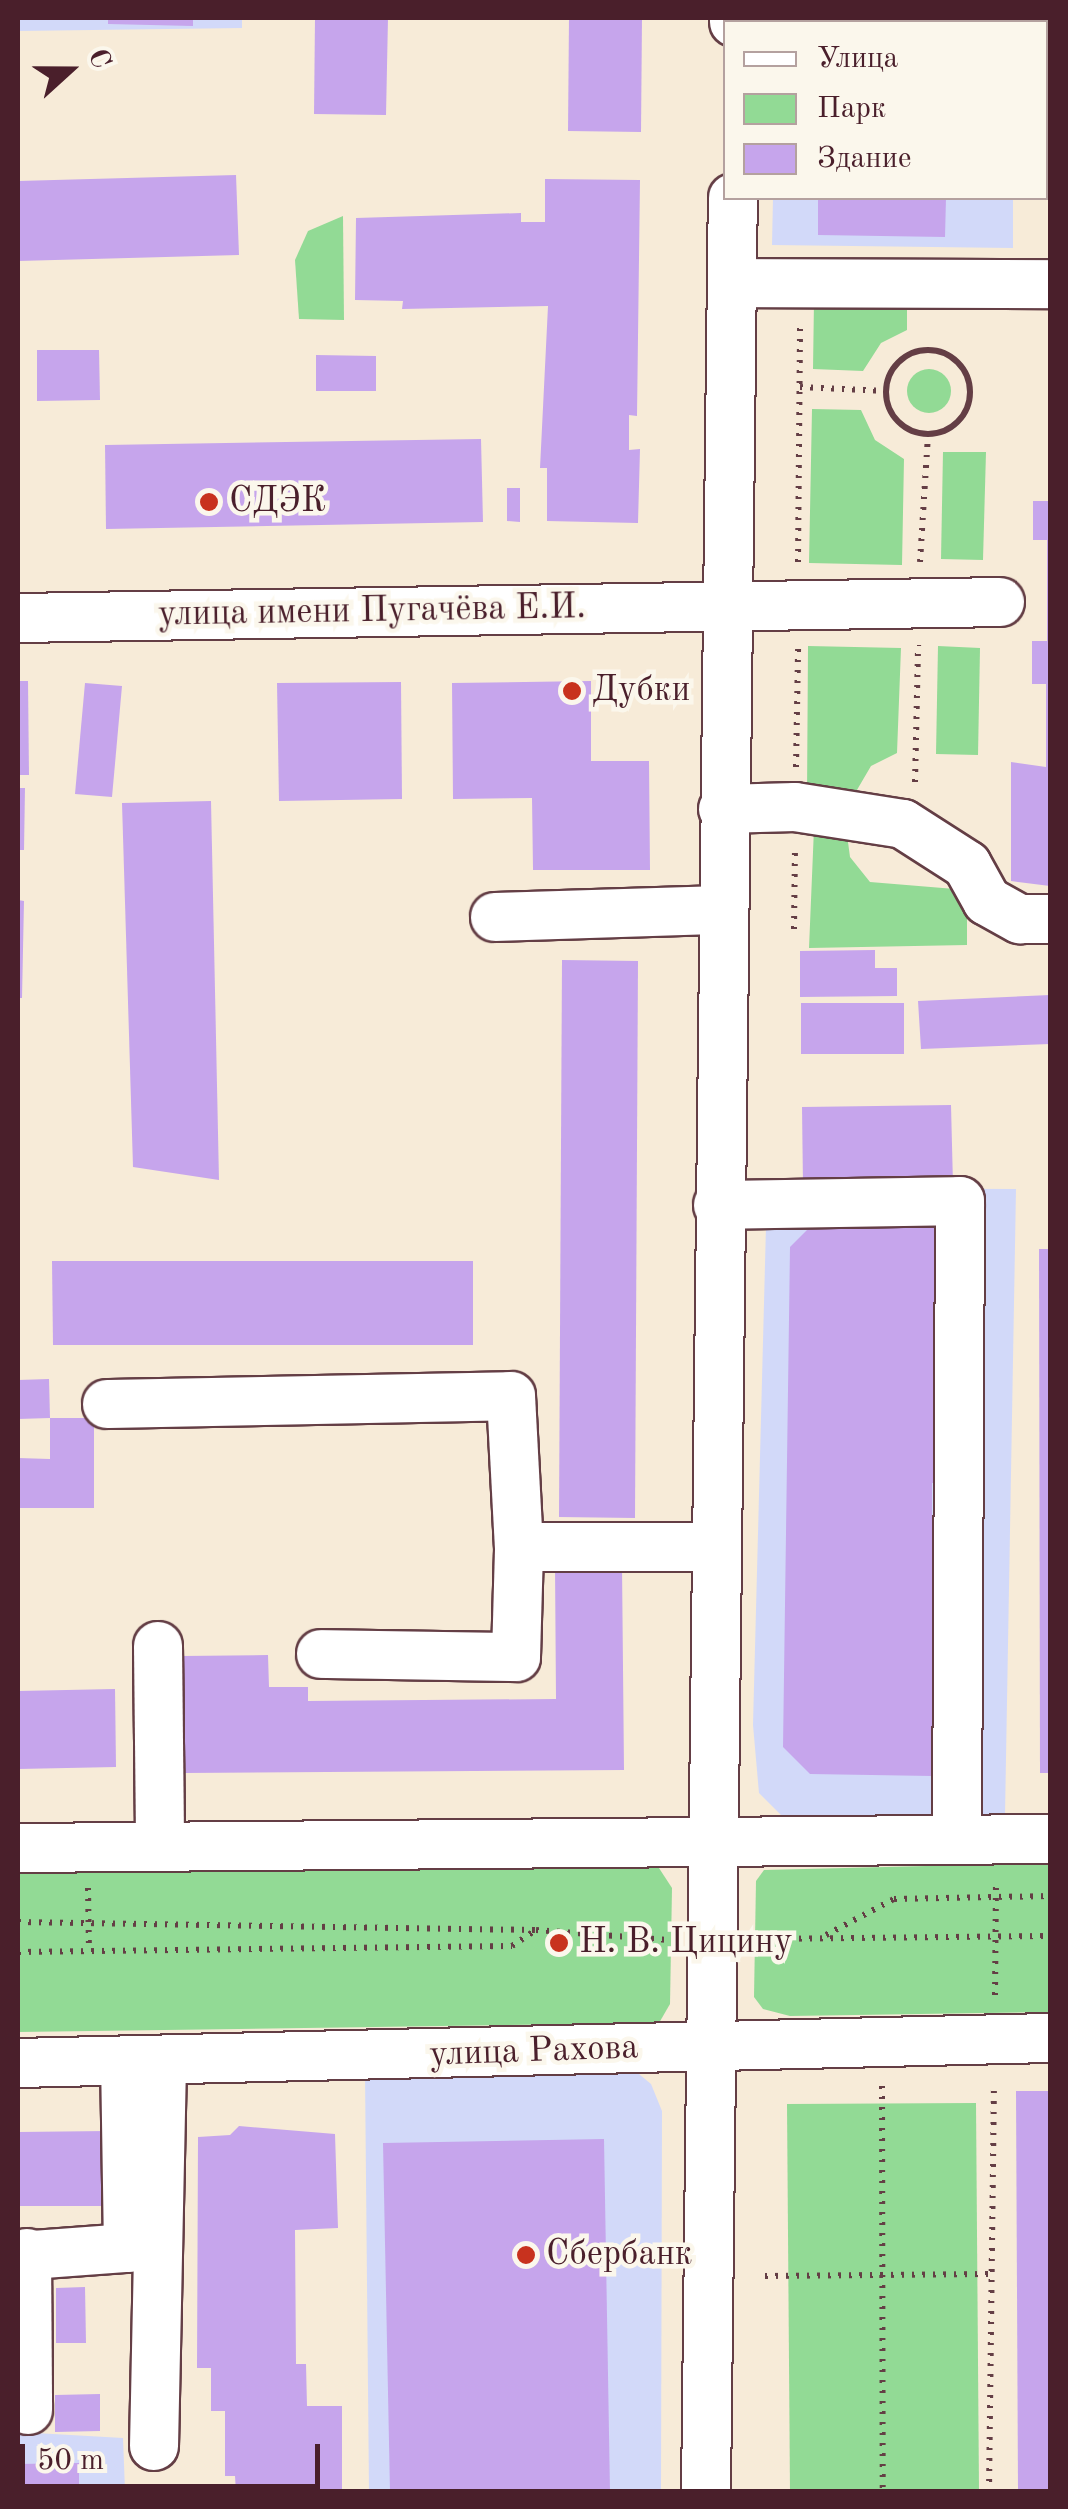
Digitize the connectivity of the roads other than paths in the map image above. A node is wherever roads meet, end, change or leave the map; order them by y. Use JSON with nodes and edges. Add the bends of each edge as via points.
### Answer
{"nodes":[{"id":1,"x":733,"y":200,"type":"edge"},
{"id":2,"x":733,"y":283,"type":"junction"},
{"id":3,"x":1050,"y":284,"type":"edge"},
{"id":4,"x":1000,"y":602,"type":"dead end"},
{"id":5,"x":726,"y":604,"type":"junction"},
{"id":6,"x":18,"y":618,"type":"edge"},
{"id":7,"x":723,"y":808,"type":"junction"},
{"id":8,"x":722,"y":910,"type":"junction"},
{"id":9,"x":495,"y":917,"type":"dead end"},
{"id":10,"x":1050,"y":919,"type":"edge"},
{"id":11,"x":718,"y":1205,"type":"junction"},
{"id":12,"x":107,"y":1404,"type":"dead end"},
{"id":13,"x":519,"y":1547,"type":"junction"},
{"id":14,"x":714,"y":1547,"type":"junction"},
{"id":15,"x":158,"y":1646,"type":"dead end"},
{"id":16,"x":321,"y":1654,"type":"dead end"},
{"id":17,"x":977,"y":1839,"type":"junction"},
{"id":18,"x":1050,"y":1839,"type":"edge"},
{"id":19,"x":710,"y":1841,"type":"junction"},
{"id":20,"x":160,"y":1846,"type":"junction"},
{"id":21,"x":18,"y":1848,"type":"edge"},
{"id":22,"x":1050,"y":2038,"type":"edge"},
{"id":23,"x":710,"y":2046,"type":"junction"},
{"id":24,"x":143,"y":2062,"type":"junction"},
{"id":25,"x":18,"y":2063,"type":"edge"},
{"id":26,"x":22,"y":2254,"type":"edge"},
{"id":27,"x":28,"y":2410,"type":"dead end"},
{"id":28,"x":154,"y":2446,"type":"dead end"},
{"id":29,"x":706,"y":2492,"type":"edge"}],
"edges":[{"from":1,"to":2,"type":"street"},
{"from":2,"to":3,"type":"street"},
{"from":2,"to":5,"type":"street"},
{"from":4,"to":5,"type":"street","name":"улица имени Пугачёва Е.И."},
{"from":5,"to":6,"type":"street","name":"улица имени Пугачёва Е.И."},
{"from":5,"to":7,"type":"street"},
{"from":7,"to":8,"type":"street"},
{"from":7,"to":10,"type":"street","via":[[796,807],[903,824],[967,865],[988,901],[1020,919]]},
{"from":8,"to":9,"type":"street"},
{"from":8,"to":11,"type":"street"},
{"from":11,"to":14,"type":"street"},
{"from":11,"to":17,"type":"street","via":[[960,1202]]},
{"from":12,"to":13,"type":"street","via":[[511,1396]]},
{"from":13,"to":14,"type":"street"},
{"from":13,"to":16,"type":"street","via":[[516,1657]]},
{"from":14,"to":19,"type":"street"},
{"from":15,"to":20,"type":"street"},
{"from":17,"to":18,"type":"street"},
{"from":17,"to":19,"type":"street"},
{"from":19,"to":20,"type":"street"},
{"from":19,"to":23,"type":"street"},
{"from":20,"to":21,"type":"street"},
{"from":22,"to":23,"type":"street","name":"улица Рахова"},
{"from":23,"to":24,"type":"street","name":"улица Рахова"},
{"from":23,"to":29,"type":"street"},
{"from":24,"to":25,"type":"street","name":"улица Рахова"},
{"from":24,"to":26,"type":"street","via":[[128,2248]]},
{"from":24,"to":28,"type":"street"},
{"from":26,"to":27,"type":"street"}]}
